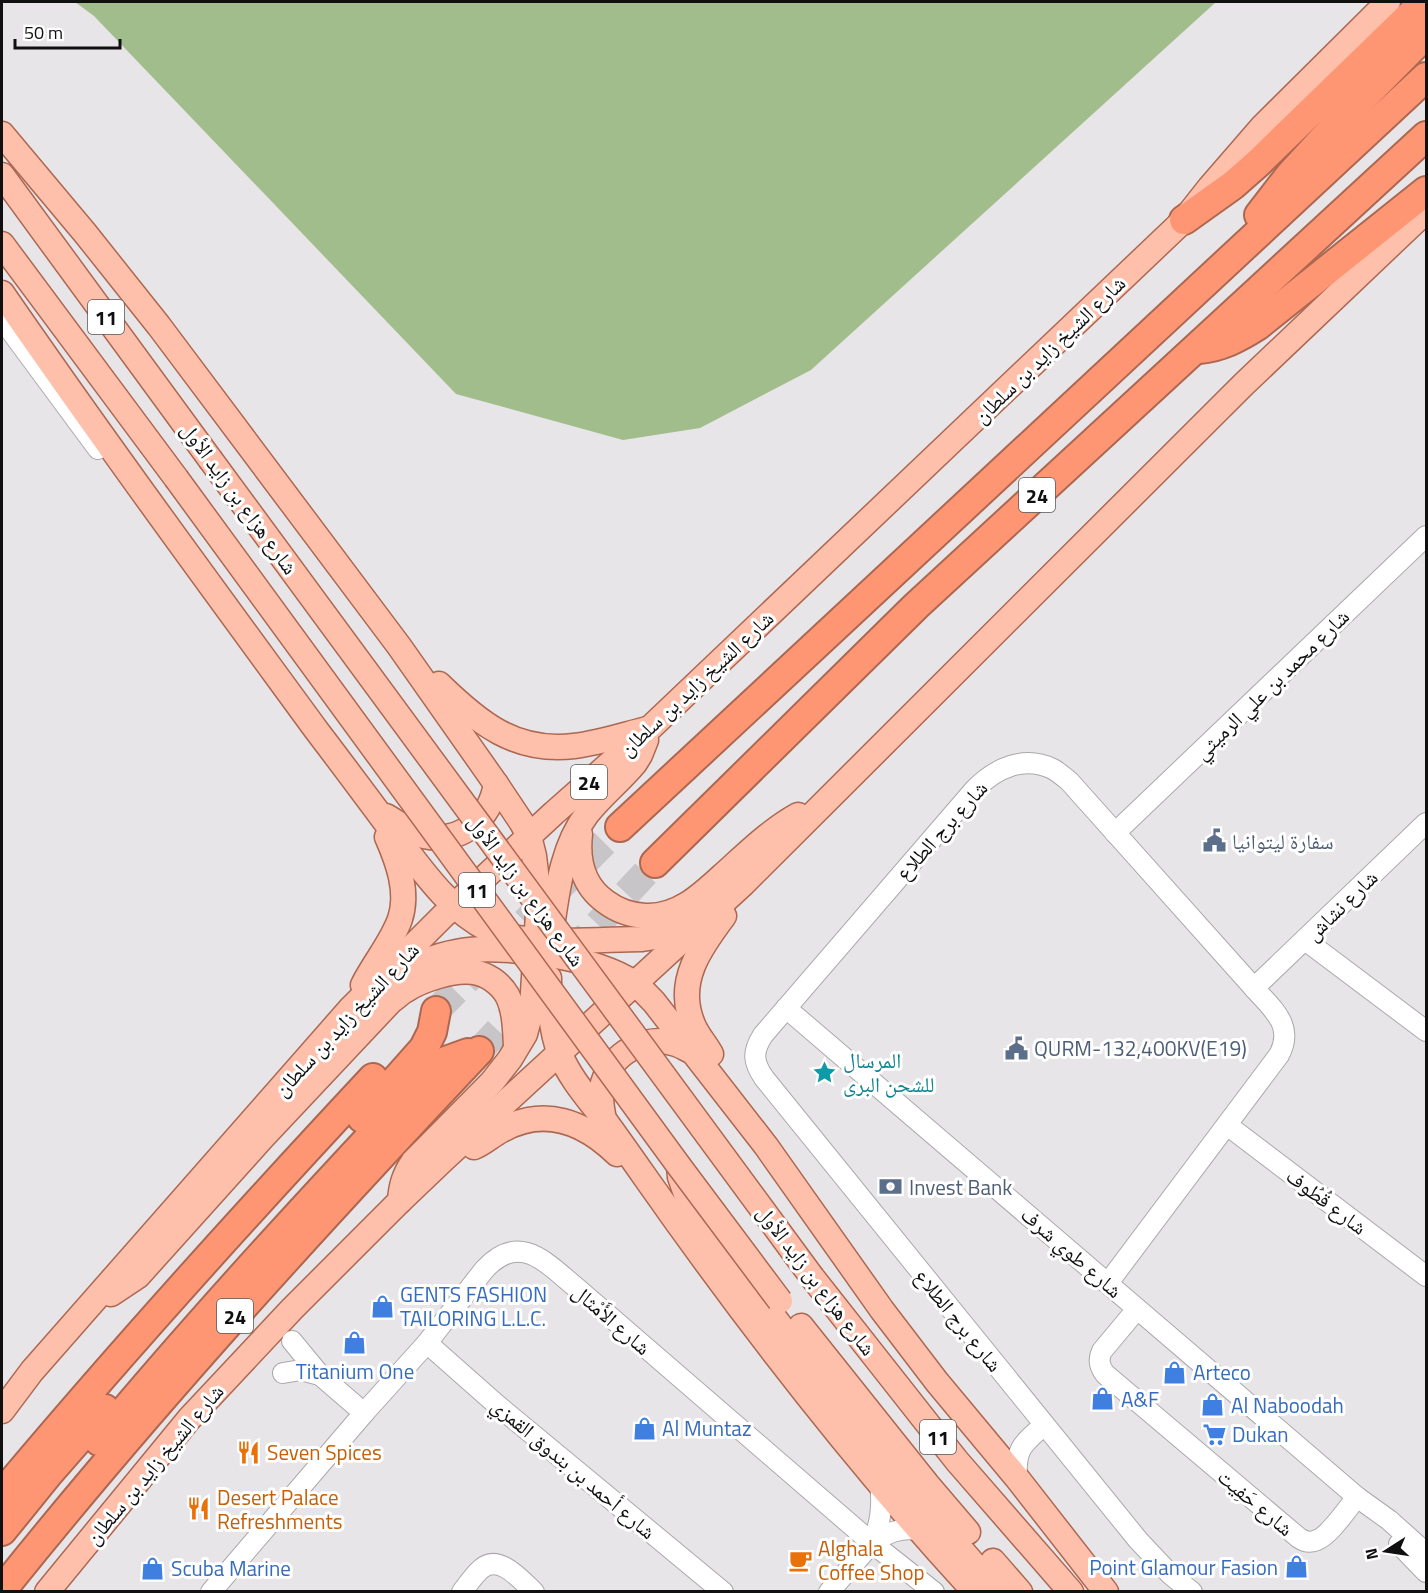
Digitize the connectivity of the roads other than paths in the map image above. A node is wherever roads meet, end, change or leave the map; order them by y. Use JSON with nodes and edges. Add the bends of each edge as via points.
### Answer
{"nodes":[{"id":1,"x":1388,"y":2,"type":"edge"},
{"id":2,"x":1424,"y":2,"type":"edge"},
{"id":3,"x":1426,"y":34,"type":"edge"},
{"id":4,"x":1426,"y":77,"type":"edge"},
{"id":5,"x":2,"y":134,"type":"edge"},
{"id":6,"x":1426,"y":136,"type":"edge"},
{"id":7,"x":2,"y":175,"type":"edge"},
{"id":8,"x":1426,"y":190,"type":"edge"},
{"id":9,"x":1426,"y":211,"type":"edge"},
{"id":10,"x":1184,"y":220,"type":"junction"},
{"id":11,"x":2,"y":244,"type":"edge"},
{"id":12,"x":1243,"y":248,"type":"junction"},
{"id":13,"x":2,"y":293,"type":"edge"},
{"id":14,"x":2,"y":319,"type":"edge"},
{"id":15,"x":1194,"y":350,"type":"junction"},
{"id":16,"x":1426,"y":536,"type":"edge"},
{"id":17,"x":178,"y":541,"type":"junction"},
{"id":18,"x":399,"y":646,"type":"junction"},
{"id":19,"x":649,"y":729,"type":"junction"},
{"id":20,"x":496,"y":784,"type":"junction"},
{"id":21,"x":825,"y":803,"type":"junction"},
{"id":22,"x":374,"y":808,"type":"junction"},
{"id":23,"x":585,"y":817,"type":"junction"},
{"id":24,"x":1426,"y":823,"type":"edge"},
{"id":25,"x":620,"y":827,"type":"tunnel mouth"},
{"id":26,"x":1115,"y":832,"type":"junction"},
{"id":27,"x":529,"y":836,"type":"junction"},
{"id":28,"x":655,"y":863,"type":"tunnel mouth"},
{"id":29,"x":743,"y":884,"type":"junction"},
{"id":30,"x":454,"y":906,"type":"junction"},
{"id":31,"x":1305,"y":940,"type":"junction"},
{"id":32,"x":542,"y":947,"type":"junction"},
{"id":33,"x":636,"y":984,"type":"junction"},
{"id":34,"x":1254,"y":988,"type":"junction"},
{"id":35,"x":351,"y":1008,"type":"junction"},
{"id":36,"x":786,"y":1008,"type":"junction"},
{"id":37,"x":1426,"y":1031,"type":"edge"},
{"id":38,"x":516,"y":1051,"type":"junction"},
{"id":39,"x":693,"y":1052,"type":"junction"},
{"id":40,"x":560,"y":1053,"type":"junction"},
{"id":41,"x":604,"y":1120,"type":"junction"},
{"id":42,"x":1227,"y":1125,"type":"junction"},
{"id":43,"x":766,"y":1146,"type":"junction"},
{"id":44,"x":444,"y":1159,"type":"junction"},
{"id":45,"x":653,"y":1189,"type":"junction"},
{"id":46,"x":400,"y":1201,"type":"junction"},
{"id":47,"x":1426,"y":1276,"type":"edge"},
{"id":48,"x":1108,"y":1283,"type":"junction"},
{"id":49,"x":775,"y":1306,"type":"junction"},
{"id":50,"x":1137,"y":1309,"type":"junction"},
{"id":51,"x":82,"y":1314,"type":"junction"},
{"id":52,"x":292,"y":1341,"type":"dead end"},
{"id":53,"x":427,"y":1343,"type":"junction"},
{"id":54,"x":283,"y":1373,"type":"dead end"},
{"id":55,"x":320,"y":1375,"type":"junction"},
{"id":56,"x":2,"y":1411,"type":"edge"},
{"id":57,"x":364,"y":1413,"type":"junction"},
{"id":58,"x":1044,"y":1425,"type":"junction"},
{"id":59,"x":984,"y":1440,"type":"junction"},
{"id":60,"x":1023,"y":1444,"type":"junction"},
{"id":61,"x":1017,"y":1478,"type":"junction"},
{"id":62,"x":880,"y":1484,"type":"junction"},
{"id":63,"x":2,"y":1494,"type":"edge"},
{"id":64,"x":1357,"y":1497,"type":"junction"},
{"id":65,"x":2,"y":1530,"type":"edge"},
{"id":66,"x":918,"y":1530,"type":"junction"},
{"id":67,"x":872,"y":1543,"type":"junction"},
{"id":68,"x":1426,"y":1552,"type":"edge"},
{"id":69,"x":2,"y":1559,"type":"edge"},
{"id":70,"x":1426,"y":1572,"type":"edge"},
{"id":71,"x":2,"y":1590,"type":"edge"},
{"id":72,"x":47,"y":1592,"type":"edge"},
{"id":73,"x":210,"y":1592,"type":"edge"},
{"id":74,"x":462,"y":1592,"type":"edge"},
{"id":75,"x":534,"y":1592,"type":"edge"},
{"id":76,"x":723,"y":1592,"type":"edge"},
{"id":77,"x":829,"y":1592,"type":"edge"},
{"id":78,"x":934,"y":1592,"type":"edge"},
{"id":79,"x":975,"y":1592,"type":"edge"},
{"id":80,"x":998,"y":1592,"type":"edge"},
{"id":81,"x":1020,"y":1592,"type":"edge"},
{"id":82,"x":1071,"y":1592,"type":"edge"},
{"id":83,"x":1106,"y":1592,"type":"edge"},
{"id":84,"x":1192,"y":1592,"type":"edge"}],
"edges":[{"from":1,"to":10,"type":"main road","name":"شارع الشيخ زايد بن سلطان","via":[[1262,127]]},
{"from":2,"to":10,"type":"highway","number":"24","via":[[1258,163]]},
{"from":3,"to":12,"type":"highway","via":[[1276,191],[1251,227]]},
{"from":4,"to":12,"type":"highway","number":"24"},
{"from":5,"to":18,"type":"main road","via":[[159,326]]},
{"from":6,"to":15,"type":"highway","number":"24"},
{"from":7,"to":82,"type":"main road","name":"شارع هزاع بن زايد الأول","number":"11","bridge":true,"via":[[812,1277],[957,1461]]},
{"from":8,"to":15,"type":"highway","via":[[1257,326],[1229,342]]},
{"from":9,"to":21,"type":"main road","name":"شارع الشيخ زايد بن سلطان","number":"24","via":[[1236,392]]},
{"from":10,"to":19,"type":"main road","name":"شارع الشيخ زايد بن سلطان","number":"24"},
{"from":11,"to":49,"type":"main road","name":"شارع هزاع بن زايد الأول","number":"11","bridge":true,"via":[[679,1166]]},
{"from":12,"to":25,"type":"highway","number":"24"},
{"from":13,"to":17,"type":"main road"},
{"from":14,"to":17,"type":"street","via":[[117,475]]},
{"from":15,"to":28,"type":"highway","number":"24","via":[[916,606]]},
{"from":16,"to":26,"type":"street","name":"شارع محمد بن علي الرميثي"},
{"from":17,"to":22,"type":"main road"},
{"from":18,"to":19,"type":"main road","via":[[476,718],[513,738],[547,746],[572,746]]},
{"from":18,"to":20,"type":"main road"},
{"from":19,"to":23,"type":"main road","via":[[635,763]]},
{"from":19,"to":27,"type":"main road","name":"شارع الشيخ زايد بن سلطان","number":"24"},
{"from":20,"to":22,"type":"main road","via":[[484,815],[467,830],[446,837],[413,832]]},
{"from":20,"to":27,"type":"main road"},
{"from":21,"to":23,"type":"main road","via":[[777,828],[686,906],[654,916],[625,913],[594,892],[580,859]]},
{"from":21,"to":29,"type":"main road","name":"شارع الشيخ زايد بن سلطان","number":"24"},
{"from":22,"to":30,"type":"main road"},
{"from":22,"to":35,"type":"main road","via":[[397,861],[403,904],[389,941]]},
{"from":23,"to":32,"type":"main road","via":[[562,867]]},
{"from":24,"to":31,"type":"street","name":"شارع نشاش"},
{"from":26,"to":34,"type":"street","name":"شارع برج الطلاع"},
{"from":26,"to":36,"type":"street","name":"شارع برج الطلاع","via":[[1053,769],[1036,764],[1002,768],[975,789]]},
{"from":27,"to":30,"type":"main road","name":"شارع الشيخ زايد بن سلطان","number":"24"},
{"from":27,"to":32,"type":"main road"},
{"from":29,"to":32,"type":"main road","via":[[717,899],[686,925],[666,934]]},
{"from":29,"to":33,"type":"main road","name":"شارع الشيخ زايد بن سلطان","number":"24"},
{"from":29,"to":43,"type":"main road","via":[[692,964],[686,994],[698,1035],[740,1095]]},
{"from":30,"to":32,"type":"main road","via":[[491,931]]},
{"from":30,"to":35,"type":"main road","name":"شارع الشيخ زايد بن سلطان","number":"24"},
{"from":31,"to":34,"type":"street","name":"شارع نشاش"},
{"from":31,"to":37,"type":"street"},
{"from":32,"to":33,"type":"main road"},
{"from":32,"to":35,"type":"main road","via":[[457,951],[435,957],[413,965]]},
{"from":32,"to":38,"type":"main road","via":[[532,1008]]},
{"from":32,"to":40,"type":"main road"},
{"from":33,"to":39,"type":"main road"},
{"from":33,"to":40,"type":"main road","name":"شارع الشيخ زايد بن سلطان","number":"24"},
{"from":34,"to":42,"type":"street","name":"شارع برج الطلاع","via":[[1281,1019],[1286,1037],[1284,1046]]},
{"from":35,"to":51,"type":"main road","name":"شارع الشيخ زايد بن سلطان","number":"24"},
{"from":36,"to":48,"type":"street","name":"شارع طوي شرف"},
{"from":36,"to":58,"type":"street","name":"شارع برج الطلاع","via":[[756,1045],[757,1068]]},
{"from":38,"to":46,"type":"main road","via":[[492,1082],[407,1170]]},
{"from":38,"to":51,"type":"main road","via":[[514,1014],[507,996],[486,976],[473,972],[444,975],[407,989],[391,1001],[263,1137],[138,1276]]},
{"from":39,"to":41,"type":"main road","via":[[658,1041],[640,1044],[624,1053],[611,1066],[603,1083],[600,1102]]},
{"from":39,"to":43,"type":"main road"},
{"from":40,"to":41,"type":"main road","via":[[574,1082]]},
{"from":40,"to":44,"type":"main road","name":"شارع الشيخ زايد بن سلطان","number":"24"},
{"from":41,"to":45,"type":"main road"},
{"from":42,"to":47,"type":"street","name":"شارع قُطُوف"},
{"from":42,"to":48,"type":"street","name":"شارع برج الطلاع"},
{"from":43,"to":59,"type":"main road","via":[[882,1310]]},
{"from":44,"to":45,"type":"main road","via":[[480,1145],[515,1124],[557,1119],[592,1132]]},
{"from":44,"to":46,"type":"main road","name":"شارع الشيخ زايد بن سلطان","number":"24"},
{"from":45,"to":62,"type":"main road","via":[[756,1330]]},
{"from":46,"to":72,"type":"main road","name":"شارع الشيخ زايد بن سلطان","number":"24","via":[[291,1309],[189,1419]]},
{"from":48,"to":50,"type":"street","name":"شارع طوي شرف"},
{"from":49,"to":80,"type":"main road","via":[[874,1447]]},
{"from":49,"to":81,"type":"main road","name":"شارع هزاع بن زايد الأول","number":"11"},
{"from":50,"to":64,"type":"street","name":"شارع طوي شرف"},
{"from":50,"to":64,"type":"street","name":"شارع حَفِيت","via":[[1100,1355],[1105,1374],[1304,1541],[1324,1536]]},
{"from":51,"to":56,"type":"main road","name":"شارع الشيخ زايد بن سلطان","number":"24"},
{"from":52,"to":55,"type":"street"},
{"from":53,"to":57,"type":"street","name":"شارع الأَمْثال"},
{"from":53,"to":67,"type":"street","name":"شارع الأَمْثال","via":[[492,1261],[514,1252],[538,1257]]},
{"from":53,"to":76,"type":"street","name":"شارع أحمد بن بندوق القمزي"},
{"from":54,"to":55,"type":"street","via":[[301,1370]]},
{"from":55,"to":57,"type":"street"},
{"from":57,"to":73,"type":"street","name":"شارع الأَمْثال"},
{"from":58,"to":60,"type":"street"},
{"from":58,"to":84,"type":"street","name":"شارع برج الطلاع","via":[[1138,1540]]},
{"from":59,"to":60,"type":"street","via":[[1003,1446]]},
{"from":59,"to":61,"type":"main road"},
{"from":60,"to":61,"type":"street"},
{"from":61,"to":83,"type":"main road"},
{"from":62,"to":66,"type":"main road"},
{"from":62,"to":67,"type":"street","via":[[882,1508]]},
{"from":63,"to":65,"type":"highway","via":[[169,1301],[436,1011],[429,1040],[418,1055]]},
{"from":64,"to":68,"type":"street","name":"شارع طوي شرف"},
{"from":64,"to":70,"type":"street","name":"شارع طوي شرف"},
{"from":66,"to":67,"type":"street","via":[[899,1530]]},
{"from":66,"to":79,"type":"main road"},
{"from":67,"to":77,"type":"street"},
{"from":67,"to":78,"type":"street","name":"شارع الأَمْثال"},
{"from":69,"to":71,"type":"highway","name":"شارع الشيخ زايد بن سلطان","number":"24","via":[[176,1350],[339,1170],[439,1066],[462,1054],[479,1051],[247,1302]]},
{"from":74,"to":75,"type":"street","via":[[481,1569],[492,1564],[504,1566]]}]}
